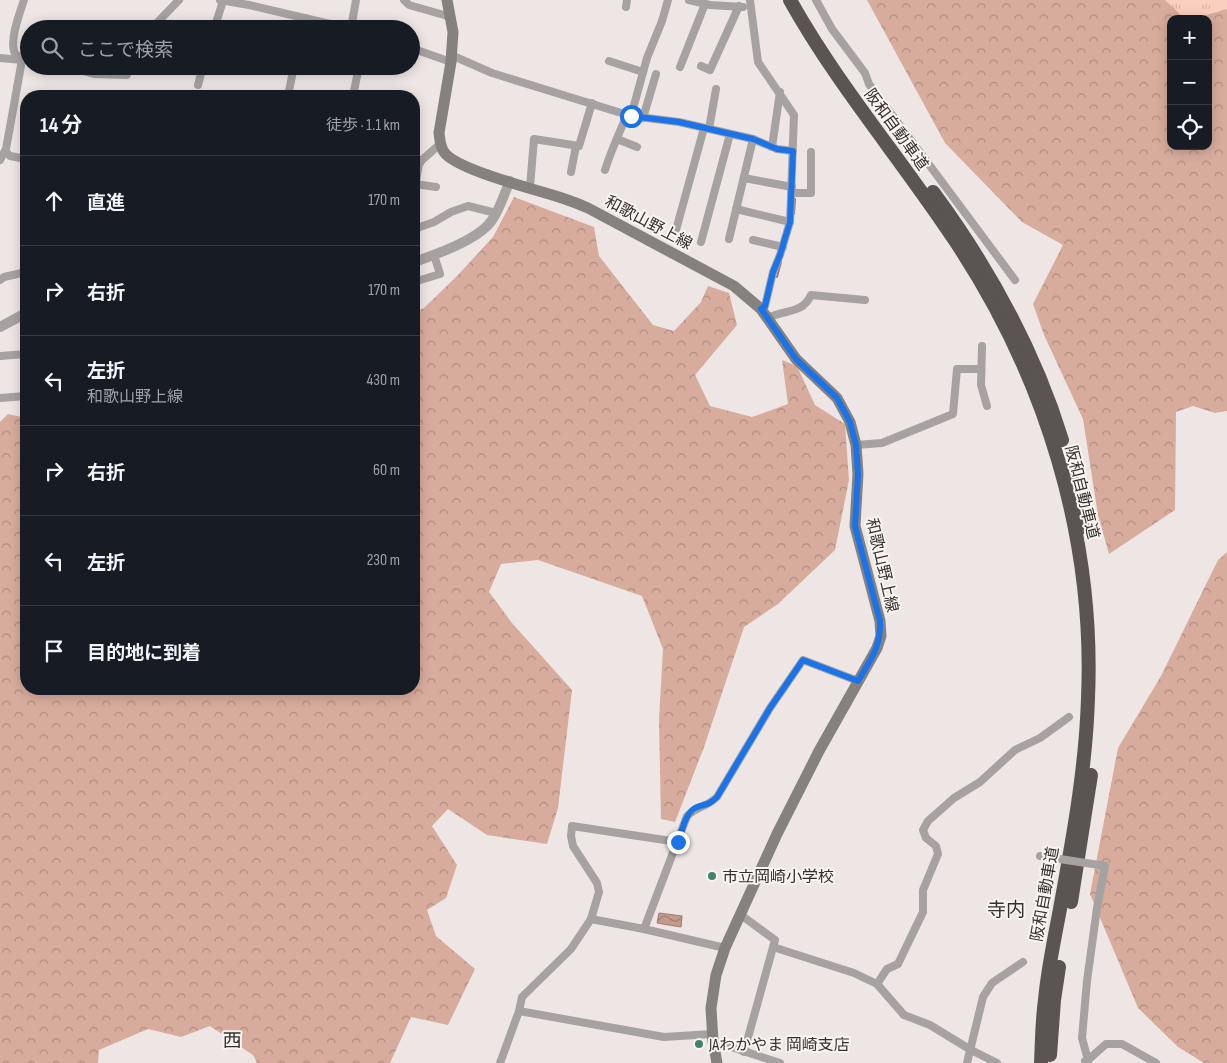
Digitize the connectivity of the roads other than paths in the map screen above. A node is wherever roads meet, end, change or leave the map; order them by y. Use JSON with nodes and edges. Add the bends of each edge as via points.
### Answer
{"nodes":[{"id":1,"x":24,"y":0,"type":"edge"},
{"id":2,"x":179,"y":0,"type":"edge"},
{"id":3,"x":356,"y":0,"type":"edge"},
{"id":4,"x":404,"y":0,"type":"edge"},
{"id":5,"x":447,"y":0,"type":"edge"},
{"id":6,"x":668,"y":0,"type":"edge"},
{"id":7,"x":689,"y":0,"type":"edge"},
{"id":8,"x":790,"y":0,"type":"edge"},
{"id":9,"x":801,"y":0,"type":"edge"},
{"id":10,"x":816,"y":0,"type":"edge"},
{"id":11,"x":221,"y":1,"type":"edge"},
{"id":12,"x":709,"y":3,"type":"edge"},
{"id":13,"x":750,"y":3,"type":"edge"},
{"id":14,"x":739,"y":6,"type":"junction"},
{"id":15,"x":451,"y":17,"type":"junction"},
{"id":16,"x":305,"y":18,"type":"joint"},
{"id":17,"x":160,"y":20,"type":"edge"},
{"id":18,"x":216,"y":20,"type":"edge"},
{"id":19,"x":313,"y":20,"type":"edge"},
{"id":20,"x":353,"y":20,"type":"edge"},
{"id":21,"x":420,"y":50,"type":"edge"},
{"id":22,"x":20,"y":56,"type":"edge"},
{"id":23,"x":0,"y":58,"type":"edge"},
{"id":24,"x":451,"y":58,"type":"junction"},
{"id":25,"x":20,"y":59,"type":"edge"},
{"id":26,"x":608,"y":61,"type":"dead end"},
{"id":27,"x":701,"y":66,"type":"dead end"},
{"id":28,"x":680,"y":67,"type":"dead end"},
{"id":29,"x":643,"y":72,"type":"junction"},
{"id":30,"x":656,"y":74,"type":"dead end"},
{"id":31,"x":22,"y":75,"type":"edge"},
{"id":32,"x":201,"y":75,"type":"edge"},
{"id":33,"x":292,"y":75,"type":"edge"},
{"id":34,"x":357,"y":75,"type":"edge"},
{"id":35,"x":198,"y":85,"type":"dead end"},
{"id":36,"x":716,"y":89,"type":"dead end"},
{"id":37,"x":289,"y":90,"type":"edge"},
{"id":38,"x":354,"y":90,"type":"edge"},
{"id":39,"x":780,"y":92,"type":"junction"},
{"id":40,"x":592,"y":103,"type":"junction"},
{"id":41,"x":629,"y":115,"type":"junction"},
{"id":42,"x":643,"y":118,"type":"junction"},
{"id":43,"x":706,"y":128,"type":"junction"},
{"id":44,"x":730,"y":134,"type":"junction"},
{"id":45,"x":617,"y":139,"type":"junction"},
{"id":46,"x":753,"y":139,"type":"junction"},
{"id":47,"x":440,"y":144,"type":"junction"},
{"id":48,"x":576,"y":146,"type":"junction"},
{"id":49,"x":637,"y":147,"type":"dead end"},
{"id":50,"x":772,"y":147,"type":"junction"},
{"id":51,"x":793,"y":151,"type":"junction"},
{"id":52,"x":5,"y":152,"type":"junction"},
{"id":53,"x":811,"y":152,"type":"dead end"},
{"id":54,"x":20,"y":158,"type":"edge"},
{"id":55,"x":0,"y":160,"type":"edge"},
{"id":56,"x":420,"y":165,"type":"edge"},
{"id":57,"x":605,"y":170,"type":"dead end"},
{"id":58,"x":571,"y":172,"type":"dead end"},
{"id":59,"x":744,"y":178,"type":"junction"},
{"id":60,"x":510,"y":181,"type":"junction"},
{"id":61,"x":420,"y":185,"type":"edge"},
{"id":62,"x":436,"y":187,"type":"dead end"},
{"id":63,"x":530,"y":188,"type":"junction"},
{"id":64,"x":792,"y":190,"type":"junction"},
{"id":65,"x":736,"y":209,"type":"junction"},
{"id":66,"x":496,"y":213,"type":"junction"},
{"id":67,"x":790,"y":222,"type":"junction"},
{"id":68,"x":420,"y":227,"type":"edge"},
{"id":69,"x":676,"y":230,"type":"dead end"},
{"id":70,"x":729,"y":239,"type":"dead end"},
{"id":71,"x":753,"y":240,"type":"dead end"},
{"id":72,"x":701,"y":242,"type":"dead end"},
{"id":73,"x":783,"y":247,"type":"junction"},
{"id":74,"x":434,"y":255,"type":"junction"},
{"id":75,"x":420,"y":260,"type":"edge"},
{"id":76,"x":20,"y":273,"type":"edge"},
{"id":77,"x":0,"y":280,"type":"edge"},
{"id":78,"x":420,"y":280,"type":"edge"},
{"id":79,"x":1015,"y":280,"type":"dead end"},
{"id":80,"x":865,"y":300,"type":"dead end"},
{"id":81,"x":765,"y":313,"type":"junction"},
{"id":82,"x":20,"y":316,"type":"edge"},
{"id":83,"x":0,"y":326,"type":"edge"},
{"id":84,"x":982,"y":346,"type":"dead end"},
{"id":85,"x":20,"y":354,"type":"edge"},
{"id":86,"x":0,"y":356,"type":"edge"},
{"id":87,"x":982,"y":369,"type":"junction"},
{"id":88,"x":20,"y":396,"type":"edge"},
{"id":89,"x":0,"y":398,"type":"edge"},
{"id":90,"x":987,"y":406,"type":"dead end"},
{"id":91,"x":856,"y":445,"type":"junction"},
{"id":92,"x":858,"y":681,"type":"junction"},
{"id":93,"x":1068,"y":717,"type":"dead end"},
{"id":94,"x":678,"y":842,"type":"junction"},
{"id":95,"x":1040,"y":856,"type":"dead end"},
{"id":96,"x":741,"y":915,"type":"junction"},
{"id":97,"x":591,"y":919,"type":"junction"},
{"id":98,"x":644,"y":929,"type":"junction"},
{"id":99,"x":773,"y":947,"type":"junction"},
{"id":100,"x":725,"y":948,"type":"junction"},
{"id":101,"x":1023,"y":962,"type":"dead end"},
{"id":102,"x":877,"y":984,"type":"junction"},
{"id":103,"x":519,"y":1011,"type":"junction"},
{"id":104,"x":713,"y":1038,"type":"junction"},
{"id":105,"x":971,"y":1050,"type":"junction"},
{"id":106,"x":744,"y":1052,"type":"junction"},
{"id":107,"x":500,"y":1063,"type":"edge"},
{"id":108,"x":717,"y":1063,"type":"edge"},
{"id":109,"x":780,"y":1063,"type":"edge"},
{"id":110,"x":967,"y":1063,"type":"edge"},
{"id":111,"x":997,"y":1063,"type":"edge"},
{"id":112,"x":1041,"y":1063,"type":"edge"},
{"id":113,"x":1050,"y":1063,"type":"edge"},
{"id":114,"x":1156,"y":1063,"type":"edge"}],
"edges":[{"from":1,"to":22,"type":"street","via":[[13,48]]},
{"from":2,"to":17,"type":"street"},
{"from":3,"to":20,"type":"street"},
{"from":4,"to":15,"type":"street","via":[[409,5]]},
{"from":5,"to":15,"type":"main road"},
{"from":6,"to":29,"type":"street"},
{"from":7,"to":12,"type":"street"},
{"from":8,"to":112,"type":"highway","name":"阪和自動車道","via":[[841,83],[930,205],[984,288],[1035,392],[1067,494],[1084,589],[1088,697],[1079,797],[1045,998]]},
{"from":9,"to":113,"type":"highway","name":"阪和自動車道","via":[[849,78],[960,229],[989,274],[1024,340],[1044,389],[1076,492],[1094,588],[1098,697],[1092,767],[1056,990]]},
{"from":10,"to":79,"type":"street","via":[[832,29],[865,72],[868,84]]},
{"from":11,"to":16,"type":"street"},
{"from":11,"to":18,"type":"street"},
{"from":12,"to":14,"type":"street"},
{"from":12,"to":28,"type":"street"},
{"from":13,"to":14,"type":"street"},
{"from":13,"to":39,"type":"street","via":[[758,62]]},
{"from":14,"to":27,"type":"street","via":[[710,70]]},
{"from":15,"to":24,"type":"main road"},
{"from":16,"to":19,"type":"street"},
{"from":21,"to":24,"type":"street"},
{"from":23,"to":25,"type":"street"},
{"from":24,"to":40,"type":"street"},
{"from":24,"to":47,"type":"main road"},
{"from":26,"to":29,"type":"street"},
{"from":29,"to":41,"type":"street"},
{"from":30,"to":42,"type":"street"},
{"from":31,"to":52,"type":"street"},
{"from":32,"to":35,"type":"street"},
{"from":33,"to":37,"type":"street"},
{"from":34,"to":38,"type":"street"},
{"from":36,"to":43,"type":"street"},
{"from":39,"to":50,"type":"street"},
{"from":39,"to":51,"type":"street","via":[[794,115]]},
{"from":40,"to":41,"type":"street"},
{"from":40,"to":48,"type":"street"},
{"from":41,"to":42,"type":"street"},
{"from":41,"to":45,"type":"street"},
{"from":42,"to":43,"type":"street"},
{"from":43,"to":44,"type":"street"},
{"from":43,"to":69,"type":"street"},
{"from":44,"to":46,"type":"street"},
{"from":44,"to":72,"type":"street"},
{"from":45,"to":49,"type":"street"},
{"from":45,"to":57,"type":"street"},
{"from":46,"to":50,"type":"street"},
{"from":46,"to":59,"type":"street"},
{"from":47,"to":56,"type":"street"},
{"from":47,"to":60,"type":"main road","name":"和歌山野上線","via":[[444,152],[458,163]]},
{"from":48,"to":58,"type":"street"},
{"from":48,"to":63,"type":"street","via":[[534,139]]},
{"from":50,"to":51,"type":"street"},
{"from":51,"to":64,"type":"street"},
{"from":52,"to":54,"type":"street"},
{"from":52,"to":55,"type":"street"},
{"from":53,"to":64,"type":"street","via":[[811,193]]},
{"from":59,"to":64,"type":"street"},
{"from":59,"to":65,"type":"street"},
{"from":60,"to":63,"type":"main road","name":"和歌山野上線"},
{"from":60,"to":66,"type":"street"},
{"from":61,"to":62,"type":"street"},
{"from":63,"to":81,"type":"main road","name":"和歌山野上線","via":[[588,208],[723,278]]},
{"from":64,"to":67,"type":"street"},
{"from":65,"to":67,"type":"street"},
{"from":65,"to":70,"type":"street"},
{"from":66,"to":68,"type":"street","via":[[468,206]]},
{"from":66,"to":74,"type":"street","via":[[478,233]]},
{"from":67,"to":73,"type":"street"},
{"from":71,"to":73,"type":"street"},
{"from":73,"to":81,"type":"street","via":[[773,272]]},
{"from":74,"to":75,"type":"street"},
{"from":74,"to":78,"type":"street","via":[[440,274]]},
{"from":76,"to":77,"type":"street"},
{"from":80,"to":81,"type":"street","via":[[812,295],[794,311],[773,315]]},
{"from":81,"to":91,"type":"main road","name":"和歌山野上線","via":[[796,359],[837,398],[850,422]]},
{"from":82,"to":83,"type":"street"},
{"from":84,"to":87,"type":"street"},
{"from":85,"to":86,"type":"street"},
{"from":87,"to":90,"type":"street","via":[[982,391]]},
{"from":87,"to":91,"type":"street","via":[[957,369],[953,414],[882,443]]},
{"from":88,"to":89,"type":"street"},
{"from":91,"to":92,"type":"main road","name":"和歌山野上線","via":[[855,526],[881,636]]},
{"from":92,"to":94,"type":"street","via":[[803,660],[717,797],[687,816]]},
{"from":92,"to":96,"type":"main road","name":"和歌山野上線","via":[[818,752]]},
{"from":93,"to":102,"type":"street","via":[[1040,738],[1015,750],[980,782],[954,798],[928,821],[923,830],[926,838],[936,846],[938,854],[923,890],[923,912],[898,964],[887,969]]},
{"from":94,"to":97,"type":"street","via":[[572,826],[573,846],[597,883],[599,892]]},
{"from":94,"to":98,"type":"street"},
{"from":95,"to":114,"type":"street","bridge":true,"via":[[1105,866],[1087,980],[1082,1038],[1087,1061],[1106,1044],[1122,1044]]},
{"from":96,"to":99,"type":"street","via":[[775,940]]},
{"from":96,"to":100,"type":"main road","name":"和歌山野上線"},
{"from":97,"to":98,"type":"street"},
{"from":97,"to":103,"type":"street","via":[[571,949],[522,997]]},
{"from":98,"to":100,"type":"street"},
{"from":99,"to":102,"type":"street","via":[[854,973]]},
{"from":99,"to":106,"type":"street"},
{"from":100,"to":104,"type":"main road","name":"和歌山野上線","via":[[712,994]]},
{"from":101,"to":105,"type":"street","via":[[992,983],[983,997]]},
{"from":102,"to":105,"type":"street","via":[[904,1015],[930,1025]]},
{"from":103,"to":104,"type":"street","via":[[664,1037]]},
{"from":103,"to":107,"type":"street"},
{"from":104,"to":106,"type":"street"},
{"from":104,"to":108,"type":"main road","name":"和歌山野上線"},
{"from":105,"to":110,"type":"street"},
{"from":105,"to":111,"type":"street"},
{"from":106,"to":109,"type":"street"}]}
